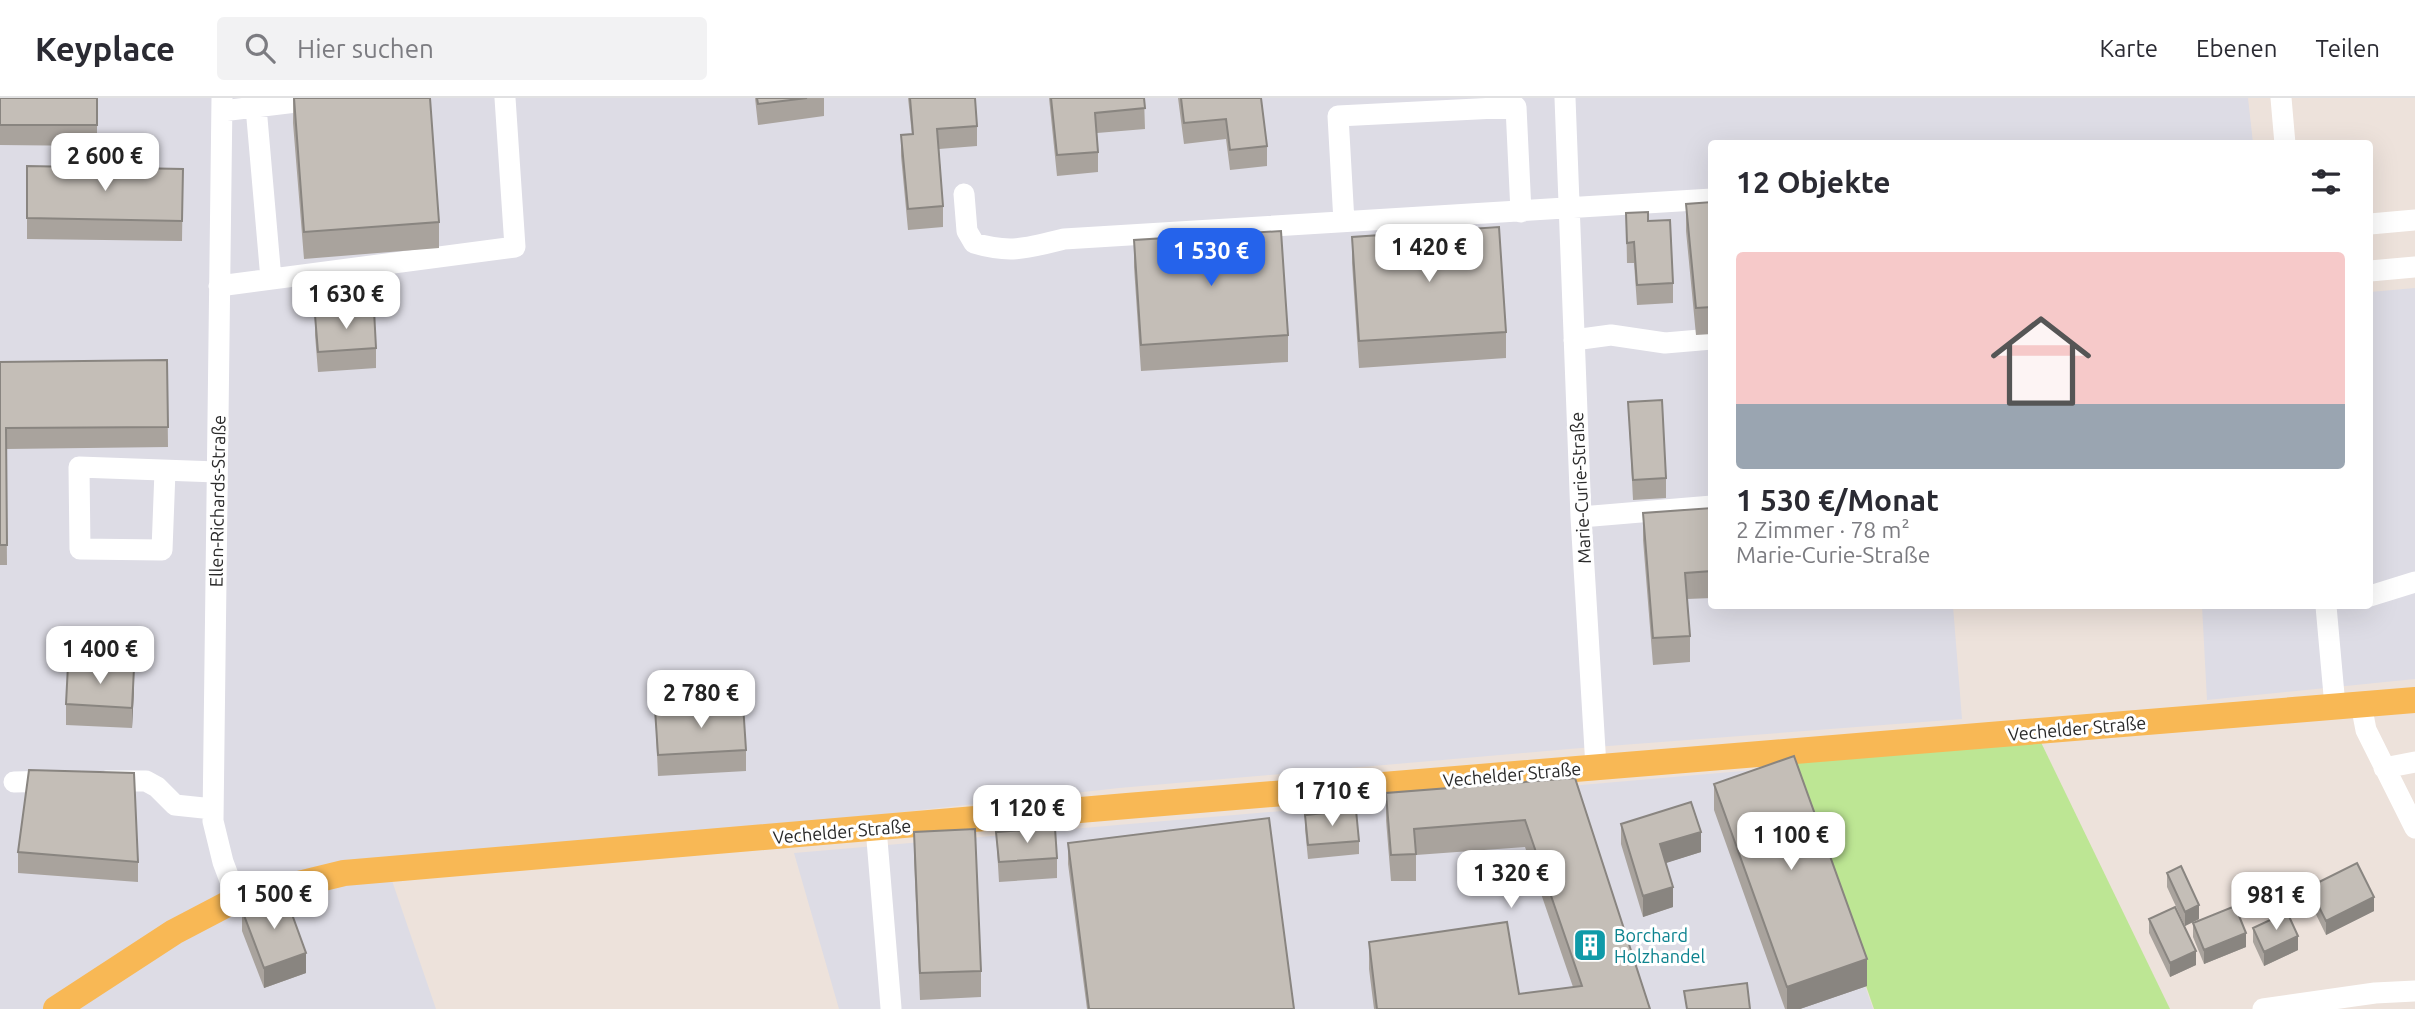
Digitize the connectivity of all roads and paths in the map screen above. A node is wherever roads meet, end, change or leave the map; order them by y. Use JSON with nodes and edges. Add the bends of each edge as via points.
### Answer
{"nodes":[{"id":1,"x":329,"y":98,"type":"edge"},
{"id":2,"x":505,"y":98,"type":"edge"},
{"id":3,"x":1565,"y":98,"type":"edge"},
{"id":4,"x":2281,"y":98,"type":"edge"},
{"id":5,"x":222,"y":105,"type":"edge"},
{"id":6,"x":256,"y":107,"type":"junction"},
{"id":7,"x":2284,"y":140,"type":"edge"},
{"id":8,"x":964,"y":194,"type":"dead end"},
{"id":9,"x":1708,"y":199,"type":"edge"},
{"id":10,"x":1569,"y":209,"type":"junction"},
{"id":11,"x":1521,"y":212,"type":"junction"},
{"id":12,"x":2415,"y":220,"type":"edge"},
{"id":13,"x":1344,"y":222,"type":"junction"},
{"id":14,"x":2373,"y":224,"type":"edge"},
{"id":15,"x":2415,"y":267,"type":"edge"},
{"id":16,"x":2373,"y":271,"type":"edge"},
{"id":17,"x":271,"y":279,"type":"junction"},
{"id":18,"x":219,"y":286,"type":"junction"},
{"id":19,"x":1708,"y":339,"type":"edge"},
{"id":20,"x":1574,"y":340,"type":"junction"},
{"id":21,"x":165,"y":471,"type":"junction"},
{"id":22,"x":217,"y":472,"type":"junction"},
{"id":23,"x":1708,"y":506,"type":"edge"},
{"id":24,"x":1581,"y":517,"type":"junction"},
{"id":25,"x":2415,"y":582,"type":"edge"},
{"id":26,"x":2373,"y":595,"type":"edge"},
{"id":27,"x":2326,"y":609,"type":"edge"},
{"id":28,"x":2415,"y":700,"type":"edge"},
{"id":29,"x":2361,"y":704,"type":"junction"},
{"id":30,"x":2335,"y":706,"type":"junction"},
{"id":31,"x":2415,"y":762,"type":"edge"},
{"id":32,"x":1596,"y":767,"type":"junction"},
{"id":33,"x":2384,"y":768,"type":"junction"},
{"id":34,"x":14,"y":782,"type":"dead end"},
{"id":35,"x":213,"y":808,"type":"junction"},
{"id":36,"x":876,"y":828,"type":"junction"},
{"id":37,"x":2415,"y":828,"type":"edge"},
{"id":38,"x":237,"y":899,"type":"junction"},
{"id":39,"x":2415,"y":991,"type":"edge"},
{"id":40,"x":891,"y":1008,"type":"edge"},
{"id":41,"x":56,"y":1009,"type":"edge"},
{"id":42,"x":2263,"y":1009,"type":"edge"}],
"edges":[{"from":1,"to":6,"type":"street"},
{"from":2,"to":17,"type":"street","via":[[514,247]]},
{"from":3,"to":10,"type":"street","name":"Marie-Curie-Straße"},
{"from":4,"to":7,"type":"street"},
{"from":5,"to":6,"type":"street"},
{"from":5,"to":18,"type":"street","name":"Ellen-Richards-Straße"},
{"from":6,"to":17,"type":"street"},
{"from":8,"to":13,"type":"street","via":[[967,231],[974,243],[1001,250],[1064,239]]},
{"from":9,"to":10,"type":"street"},
{"from":10,"to":11,"type":"street"},
{"from":10,"to":20,"type":"street","name":"Marie-Curie-Straße"},
{"from":11,"to":13,"type":"street"},
{"from":11,"to":13,"type":"street","via":[[1516,107],[1338,116]]},
{"from":12,"to":14,"type":"street"},
{"from":15,"to":16,"type":"street"},
{"from":17,"to":18,"type":"street"},
{"from":18,"to":22,"type":"street","name":"Ellen-Richards-Straße"},
{"from":19,"to":20,"type":"street","via":[[1665,343],[1611,335]]},
{"from":20,"to":24,"type":"street","name":"Marie-Curie-Straße"},
{"from":21,"to":21,"type":"street","via":[[79,467],[80,549],[162,550]]},
{"from":21,"to":22,"type":"street"},
{"from":22,"to":35,"type":"street","name":"Ellen-Richards-Straße"},
{"from":23,"to":24,"type":"street"},
{"from":24,"to":32,"type":"street","name":"Marie-Curie-Straße"},
{"from":25,"to":26,"type":"street"},
{"from":27,"to":30,"type":"street"},
{"from":28,"to":29,"type":"main road","name":"Vechelder Straße"},
{"from":29,"to":30,"type":"main road","name":"Vechelder Straße"},
{"from":29,"to":33,"type":"street","via":[[2366,730]]},
{"from":30,"to":32,"type":"main road","name":"Vechelder Straße"},
{"from":31,"to":33,"type":"street"},
{"from":32,"to":36,"type":"main road","name":"Vechelder Straße"},
{"from":33,"to":37,"type":"street"},
{"from":34,"to":35,"type":"street","via":[[146,781],[175,805]]},
{"from":35,"to":38,"type":"street","name":"Ellen-Richards-Straße","via":[[223,862]]},
{"from":36,"to":38,"type":"main road","name":"Vechelder Straße","via":[[344,873]]},
{"from":36,"to":40,"type":"street"},
{"from":38,"to":41,"type":"main road","name":"Vechelder Straße","via":[[174,932]]},
{"from":39,"to":42,"type":"street"}]}
